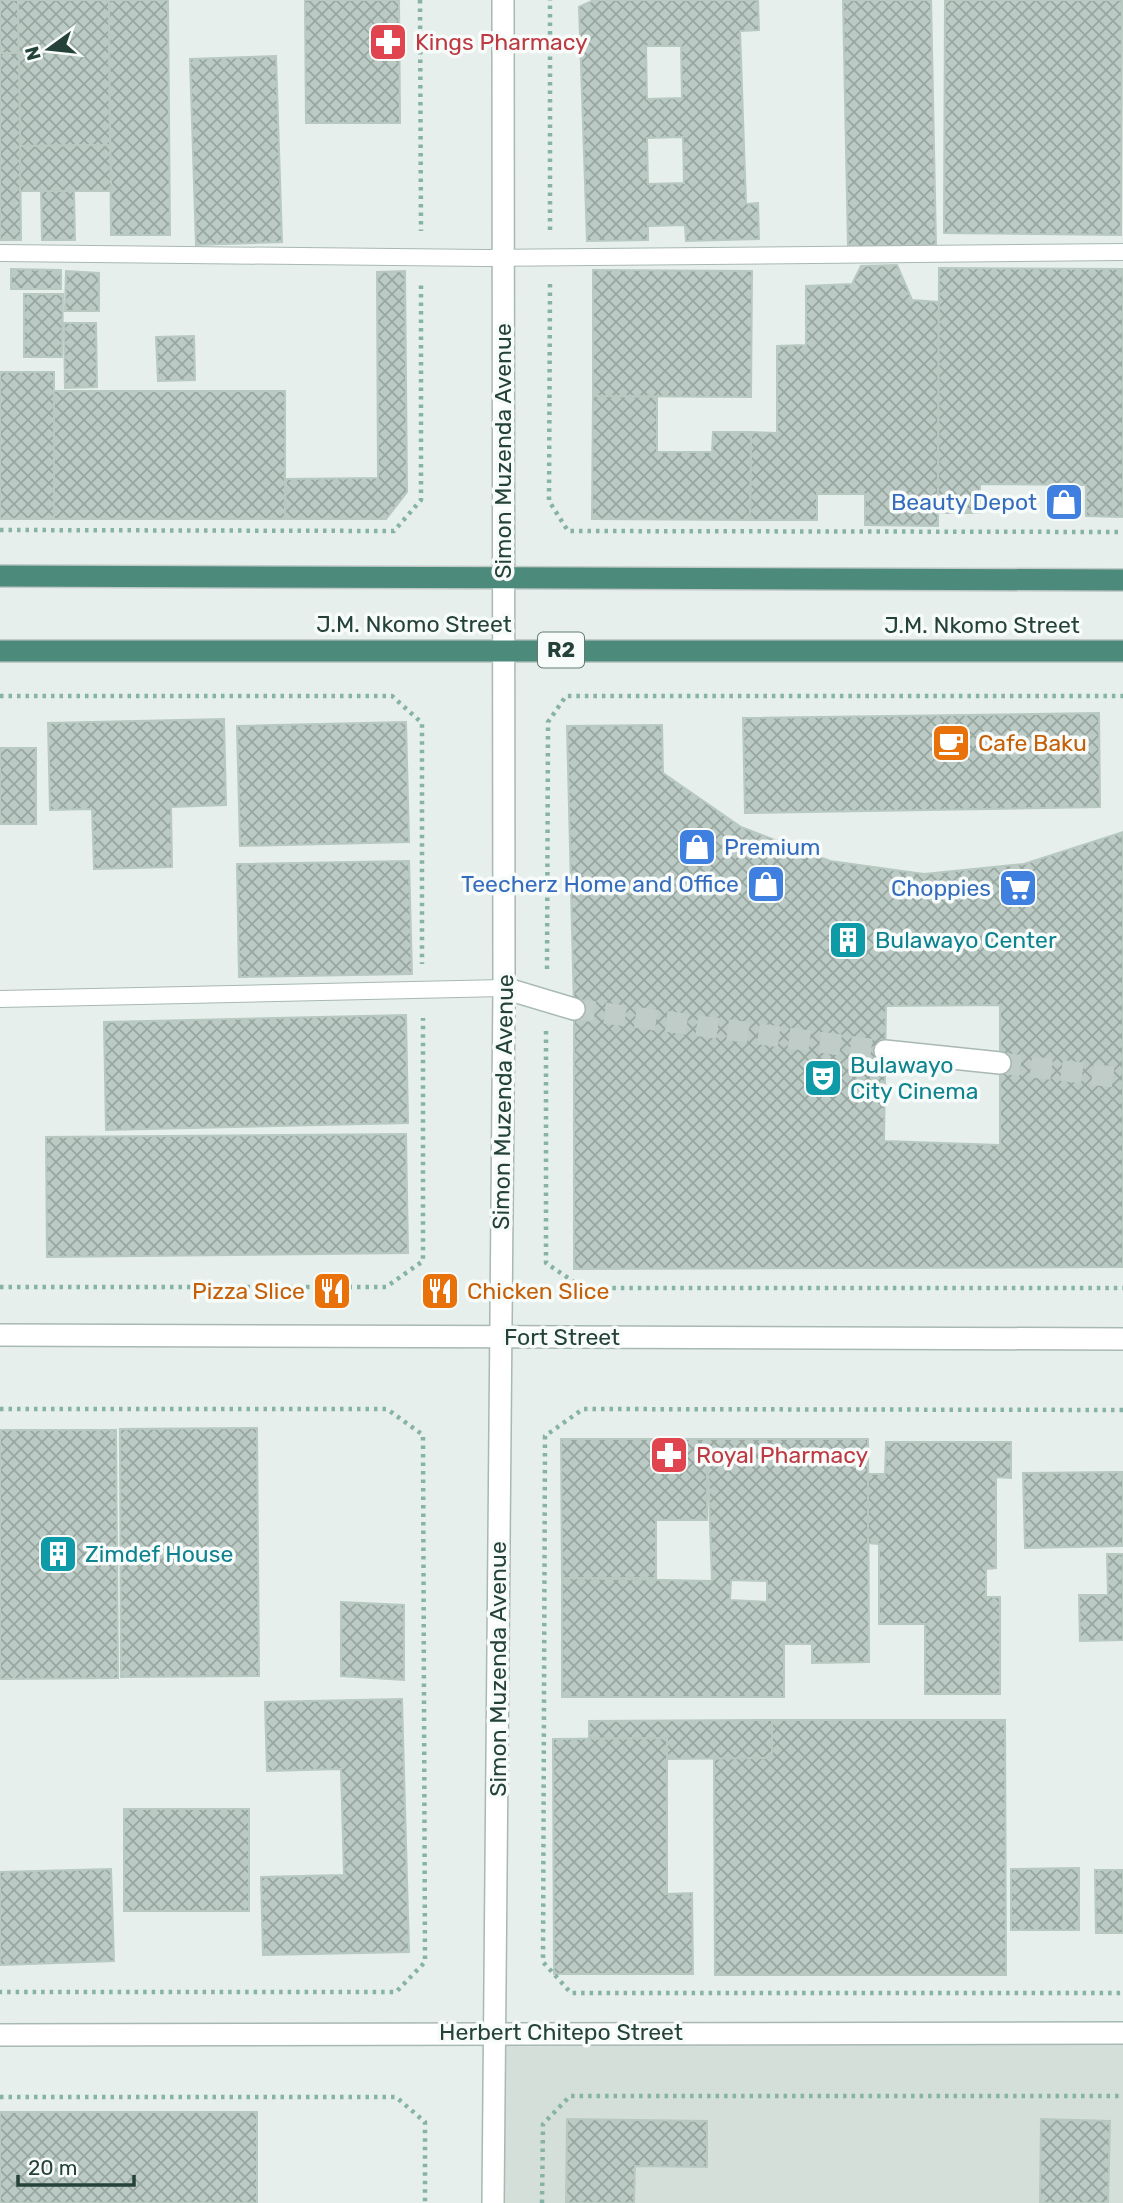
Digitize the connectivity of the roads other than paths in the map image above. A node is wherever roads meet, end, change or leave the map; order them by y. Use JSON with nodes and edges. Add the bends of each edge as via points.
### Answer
{"nodes":[{"id":1,"x":502,"y":0,"type":"edge"},
{"id":2,"x":1123,"y":252,"type":"edge"},
{"id":3,"x":0,"y":253,"type":"edge"},
{"id":4,"x":503,"y":257,"type":"junction"},
{"id":5,"x":0,"y":576,"type":"edge"},
{"id":6,"x":503,"y":578,"type":"junction"},
{"id":7,"x":1123,"y":580,"type":"edge"},
{"id":8,"x":503,"y":649,"type":"junction"},
{"id":9,"x":1123,"y":651,"type":"edge"},
{"id":10,"x":0,"y":652,"type":"edge"},
{"id":11,"x":504,"y":988,"type":"junction"},
{"id":12,"x":0,"y":999,"type":"edge"},
{"id":13,"x":574,"y":1009,"type":"tunnel mouth"},
{"id":14,"x":885,"y":1051,"type":"tunnel mouth"},
{"id":15,"x":1000,"y":1063,"type":"tunnel mouth"},
{"id":16,"x":0,"y":1335,"type":"edge"},
{"id":17,"x":501,"y":1336,"type":"junction"},
{"id":18,"x":1123,"y":1339,"type":"edge"},
{"id":19,"x":495,"y":2032,"type":"junction"},
{"id":20,"x":1123,"y":2033,"type":"edge"},
{"id":21,"x":0,"y":2035,"type":"edge"},
{"id":22,"x":493,"y":2203,"type":"edge"}],
"edges":[{"from":1,"to":4,"type":"street","name":"Simon Muzenda Avenue"},
{"from":2,"to":4,"type":"lane"},
{"from":3,"to":4,"type":"lane"},
{"from":4,"to":6,"type":"street","name":"Simon Muzenda Avenue"},
{"from":5,"to":6,"type":"highway","name":"J.M. Nkomo Street"},
{"from":6,"to":7,"type":"highway","name":"J.M. Nkomo Street"},
{"from":6,"to":8,"type":"street","name":"Simon Muzenda Avenue"},
{"from":8,"to":9,"type":"highway","name":"J.M. Nkomo Street","number":"R2"},
{"from":8,"to":10,"type":"highway","name":"J.M. Nkomo Street","number":"R2"},
{"from":8,"to":11,"type":"street","name":"Simon Muzenda Avenue"},
{"from":11,"to":12,"type":"lane"},
{"from":11,"to":13,"type":"street"},
{"from":11,"to":17,"type":"street","name":"Simon Muzenda Avenue"},
{"from":14,"to":15,"type":"street"},
{"from":16,"to":17,"type":"street","name":"Fort Street"},
{"from":17,"to":18,"type":"street","name":"Fort Street"},
{"from":17,"to":19,"type":"street","name":"Simon Muzenda Avenue"},
{"from":19,"to":20,"type":"street","name":"Herbert Chitepo Street"},
{"from":19,"to":21,"type":"street","name":"Herbert Chitepo Street"},
{"from":19,"to":22,"type":"street","name":"Simon Muzenda Avenue"}]}
